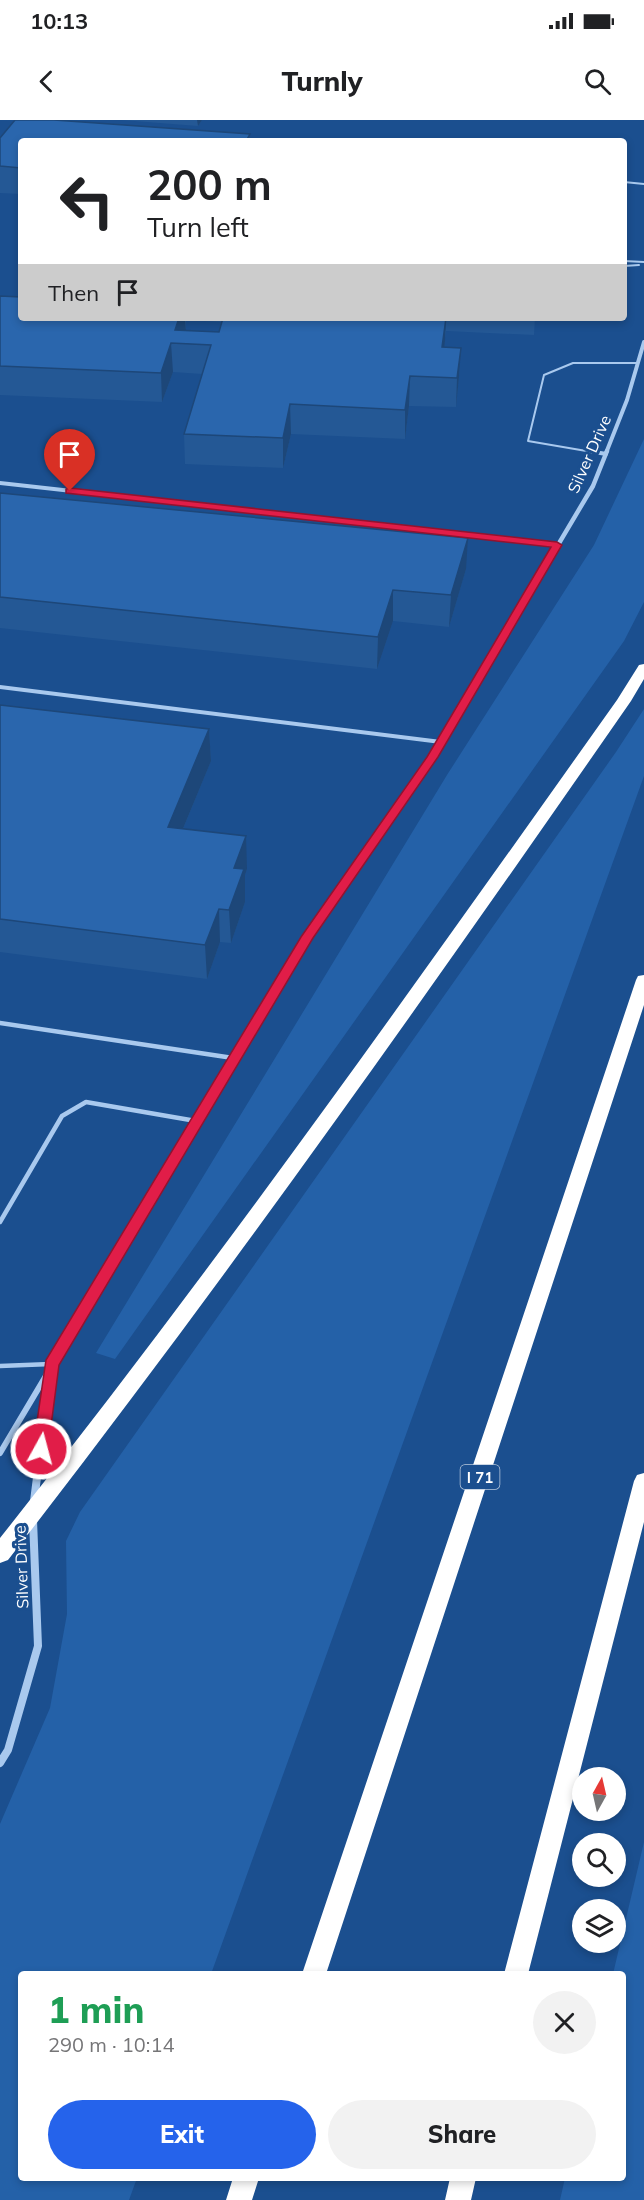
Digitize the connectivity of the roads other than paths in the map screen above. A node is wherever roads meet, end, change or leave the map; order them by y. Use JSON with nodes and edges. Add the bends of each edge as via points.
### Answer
{"nodes":[{"id":1,"x":627,"y":182,"type":"edge"},
{"id":2,"x":644,"y":184,"type":"edge"},
{"id":3,"x":627,"y":263,"type":"edge"},
{"id":4,"x":644,"y":263,"type":"edge"},
{"id":5,"x":644,"y":342,"type":"edge"},
{"id":6,"x":638,"y":363,"type":"junction"},
{"id":7,"x":606,"y":454,"type":"junction"},
{"id":8,"x":0,"y":483,"type":"edge"},
{"id":9,"x":557,"y":545,"type":"junction"},
{"id":10,"x":644,"y":668,"type":"edge"},
{"id":11,"x":0,"y":687,"type":"edge"},
{"id":12,"x":441,"y":742,"type":"junction"},
{"id":13,"x":644,"y":980,"type":"edge"},
{"id":14,"x":0,"y":1023,"type":"edge"},
{"id":15,"x":233,"y":1058,"type":"junction"},
{"id":16,"x":196,"y":1121,"type":"junction"},
{"id":17,"x":0,"y":1222,"type":"edge"},
{"id":18,"x":51,"y":1365,"type":"junction"},
{"id":19,"x":0,"y":1366,"type":"edge"},
{"id":20,"x":0,"y":1453,"type":"edge"},
{"id":21,"x":644,"y":1481,"type":"edge"},
{"id":22,"x":33,"y":1513,"type":"junction"},
{"id":23,"x":0,"y":1554,"type":"edge"},
{"id":24,"x":0,"y":1763,"type":"edge"},
{"id":25,"x":315,"y":1971,"type":"edge"},
{"id":26,"x":517,"y":1971,"type":"edge"},
{"id":27,"x":245,"y":2181,"type":"edge"},
{"id":28,"x":462,"y":2181,"type":"edge"},
{"id":29,"x":239,"y":2200,"type":"edge"},
{"id":30,"x":458,"y":2200,"type":"edge"}],
"edges":[{"from":1,"to":2,"type":"lane"},
{"from":3,"to":4,"type":"lane"},
{"from":5,"to":6,"type":"street","name":"Silver Drive"},
{"from":6,"to":7,"type":"street","name":"Silver Drive"},
{"from":6,"to":7,"type":"lane","via":[[573,363],[544,375],[528,441]]},
{"from":7,"to":9,"type":"street","name":"Silver Drive","via":[[593,486]]},
{"from":8,"to":9,"type":"lane"},
{"from":9,"to":12,"type":"street","name":"Silver Drive"},
{"from":10,"to":22,"type":"highway","via":[[306,1150],[119,1405]]},
{"from":11,"to":12,"type":"lane"},
{"from":12,"to":15,"type":"street","name":"Silver Drive","via":[[307,937]]},
{"from":13,"to":25,"type":"highway","number":"I 71"},
{"from":14,"to":15,"type":"lane"},
{"from":15,"to":16,"type":"street","name":"Silver Drive"},
{"from":16,"to":17,"type":"lane","via":[[86,1102],[62,1116]]},
{"from":16,"to":18,"type":"street","name":"Silver Drive"},
{"from":18,"to":19,"type":"lane"},
{"from":18,"to":20,"type":"street","name":"Silver Drive"},
{"from":18,"to":22,"type":"street","name":"Silver Drive"},
{"from":21,"to":26,"type":"highway"},
{"from":22,"to":23,"type":"highway"},
{"from":22,"to":24,"type":"street","name":"Silver Drive","via":[[38,1646],[8,1750]]},
{"from":27,"to":29,"type":"highway"},
{"from":28,"to":30,"type":"highway"}]}
